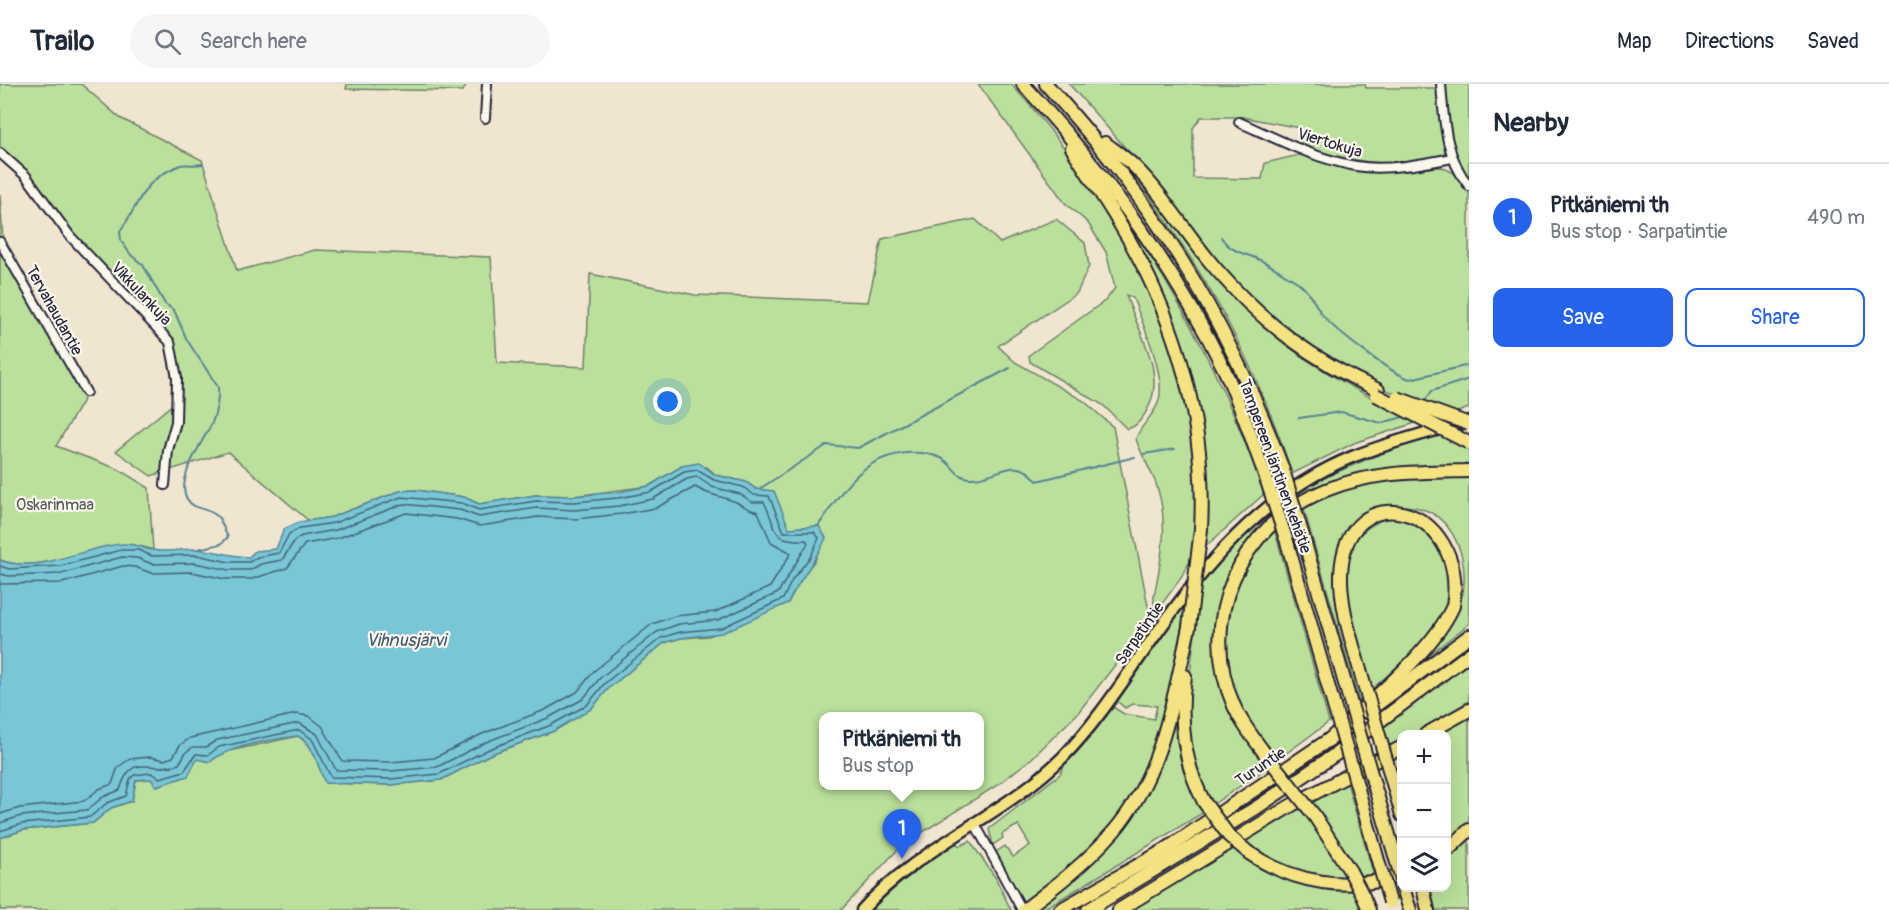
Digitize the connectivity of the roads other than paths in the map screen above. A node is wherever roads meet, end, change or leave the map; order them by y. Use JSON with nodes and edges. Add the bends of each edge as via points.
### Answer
{"nodes":[{"id":1,"x":487,"y":84,"type":"edge"},
{"id":2,"x":1023,"y":84,"type":"edge"},
{"id":3,"x":1046,"y":84,"type":"edge"},
{"id":4,"x":1441,"y":84,"type":"edge"},
{"id":5,"x":485,"y":118,"type":"dead end"},
{"id":6,"x":1055,"y":118,"type":"junction"},
{"id":7,"x":1239,"y":122,"type":"dead end"},
{"id":8,"x":1083,"y":125,"type":"junction"},
{"id":9,"x":0,"y":153,"type":"edge"},
{"id":10,"x":1452,"y":158,"type":"junction"},
{"id":11,"x":1469,"y":186,"type":"edge"},
{"id":12,"x":0,"y":242,"type":"edge"},
{"id":13,"x":86,"y":392,"type":"dead end"},
{"id":14,"x":1377,"y":393,"type":"junction"},
{"id":15,"x":1469,"y":423,"type":"edge"},
{"id":16,"x":1469,"y":443,"type":"edge"},
{"id":17,"x":1469,"y":471,"type":"edge"},
{"id":18,"x":165,"y":485,"type":"dead end"},
{"id":19,"x":1189,"y":627,"type":"junction"},
{"id":20,"x":1469,"y":636,"type":"edge"},
{"id":21,"x":1469,"y":654,"type":"edge"},
{"id":22,"x":1369,"y":701,"type":"edge"},
{"id":23,"x":1369,"y":701,"type":"edge"},
{"id":24,"x":1369,"y":701,"type":"edge"},
{"id":25,"x":1369,"y":701,"type":"edge"},
{"id":26,"x":1469,"y":710,"type":"edge"},
{"id":27,"x":1435,"y":730,"type":"edge"},
{"id":28,"x":1329,"y":740,"type":"junction"},
{"id":29,"x":1397,"y":749,"type":"edge"},
{"id":30,"x":1397,"y":800,"type":"edge"},
{"id":31,"x":974,"y":822,"type":"junction"},
{"id":32,"x":1469,"y":830,"type":"edge"},
{"id":33,"x":1451,"y":847,"type":"edge"},
{"id":34,"x":1397,"y":863,"type":"edge"},
{"id":35,"x":1397,"y":876,"type":"edge"},
{"id":36,"x":1405,"y":892,"type":"edge"},
{"id":37,"x":1424,"y":892,"type":"edge"},
{"id":38,"x":1391,"y":906,"type":"edge"},
{"id":39,"x":861,"y":910,"type":"edge"},
{"id":40,"x":1023,"y":910,"type":"edge"},
{"id":41,"x":1060,"y":910,"type":"edge"},
{"id":42,"x":1088,"y":910,"type":"edge"},
{"id":43,"x":1119,"y":910,"type":"edge"},
{"id":44,"x":1370,"y":910,"type":"edge"},
{"id":45,"x":1410,"y":910,"type":"edge"},
{"id":46,"x":1428,"y":910,"type":"edge"}],
"edges":[{"from":1,"to":5,"type":"street"},
{"from":2,"to":6,"type":"highway","name":"Tampereen läntinen kehätie"},
{"from":3,"to":8,"type":"highway","name":"Tampereen läntinen kehätie"},
{"from":4,"to":10,"type":"street"},
{"from":6,"to":19,"type":"highway","bridge":true,"via":[[1136,254],[1178,353],[1192,404],[1201,457],[1201,529]]},
{"from":6,"to":38,"type":"highway","name":"Tampereen läntinen kehätie","bridge":true,"via":[[1124,203],[1179,287],[1224,370],[1287,542]]},
{"from":7,"to":10,"type":"street","name":"Viertokuja","via":[[1355,166]]},
{"from":8,"to":14,"type":"highway","via":[[1133,165],[1217,271],[1273,326],[1297,346]]},
{"from":8,"to":34,"type":"highway","name":"Tampereen läntinen kehätie","bridge":true,"via":[[1138,194],[1193,277],[1261,412],[1302,533]]},
{"from":9,"to":18,"type":"street","name":"Vikkulankuja","via":[[27,176],[70,236],[170,342],[177,378],[176,422],[168,450]]},
{"from":10,"to":11,"type":"street"},
{"from":12,"to":13,"type":"street","name":"Tervahaudantie"},
{"from":14,"to":15,"type":"highway","bridge":true},
{"from":14,"to":16,"type":"highway","bridge":true},
{"from":15,"to":31,"type":"main road","name":"Sarpatintie","via":[[1351,458],[1304,481],[1262,510],[1205,570],[1068,751],[1040,777]]},
{"from":17,"to":44,"type":"highway","bridge":true,"via":[[1398,472],[1342,484],[1290,509],[1274,520],[1251,546],[1227,592],[1220,639],[1222,668],[1234,706],[1266,755],[1314,815]]},
{"from":19,"to":35,"type":"highway","bridge":true,"via":[[1182,700],[1183,740],[1192,777],[1204,802],[1229,836],[1249,853],[1287,874],[1321,882],[1368,883]]},
{"from":19,"to":40,"type":"highway","via":[[1162,741],[1137,797],[1115,830],[1084,863]]},
{"from":20,"to":28,"type":"highway","name":"Turuntie"},
{"from":21,"to":42,"type":"highway","name":"Turuntie","via":[[1336,754],[1256,808]]},
{"from":22,"to":28,"type":"highway","bridge":true},
{"from":23,"to":24,"type":"highway","bridge":true,"via":[[1438,631],[1461,582],[1460,555],[1448,532],[1428,516],[1402,511],[1377,516],[1357,531],[1347,548],[1342,588],[1349,632]]},
{"from":25,"to":30,"type":"highway","bridge":true},
{"from":26,"to":27,"type":"highway"},
{"from":28,"to":41,"type":"highway","name":"Turuntie","via":[[1165,850]]},
{"from":29,"to":43,"type":"highway","via":[[1292,805]]},
{"from":31,"to":39,"type":"main road","name":"Sarpatintie","via":[[921,856]]},
{"from":31,"to":40,"type":"street"},
{"from":32,"to":33,"type":"highway"},
{"from":36,"to":45,"type":"highway"},
{"from":37,"to":46,"type":"highway"}]}
